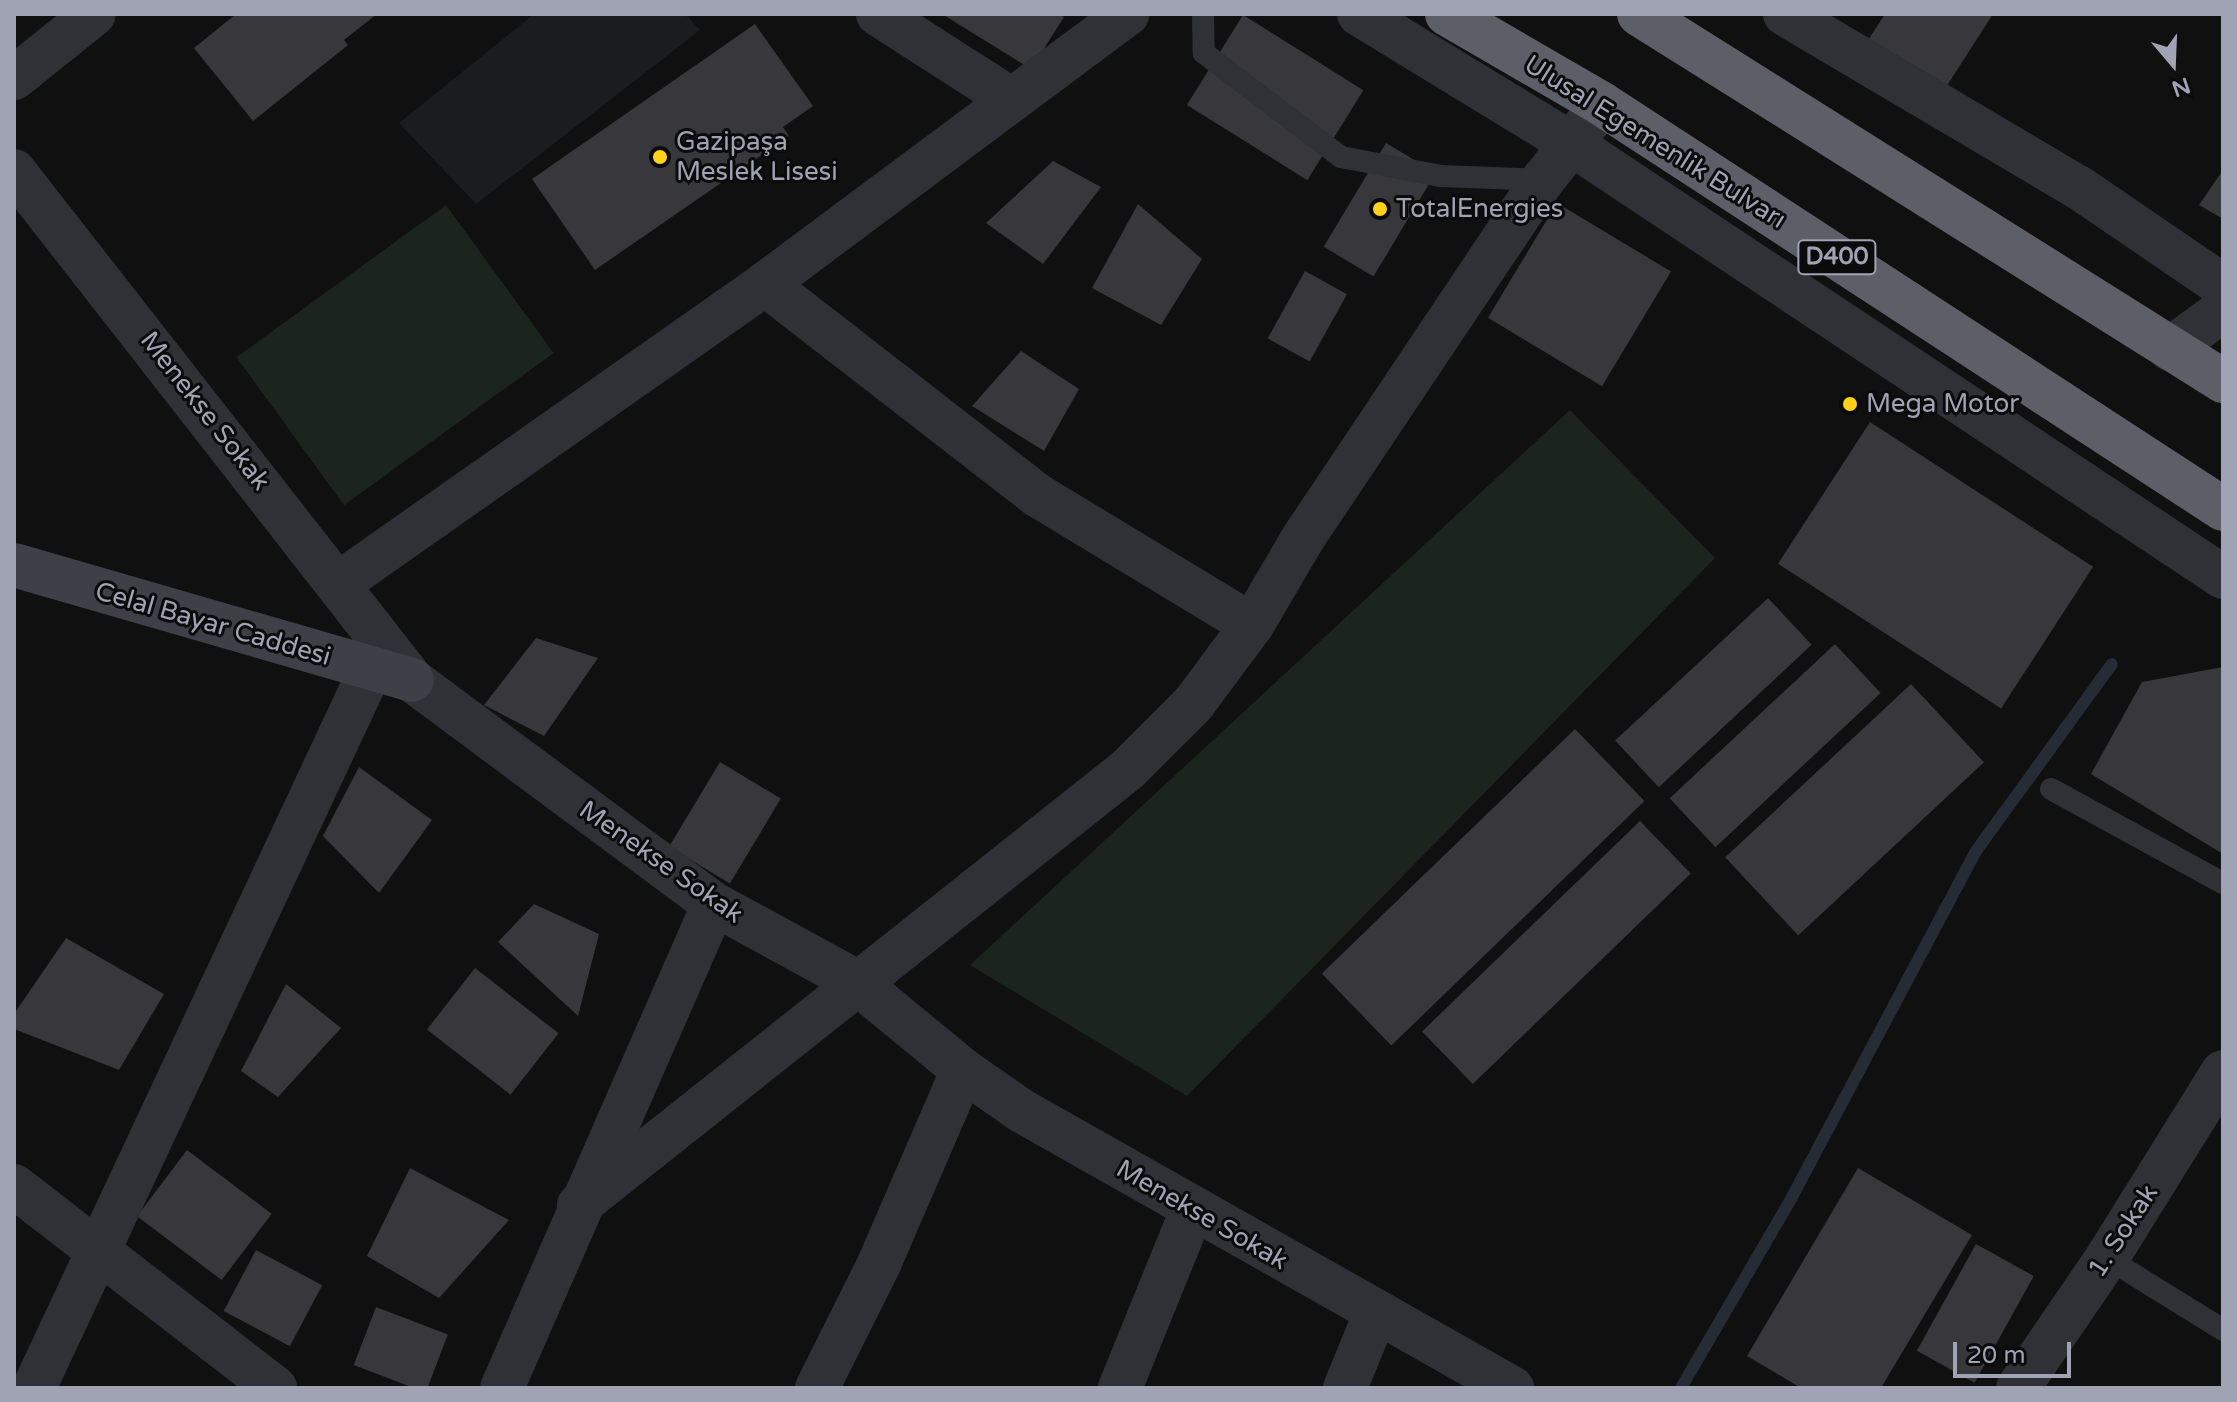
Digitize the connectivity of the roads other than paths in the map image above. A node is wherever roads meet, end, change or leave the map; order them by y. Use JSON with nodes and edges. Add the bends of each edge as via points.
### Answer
{"nodes":[{"id":1,"x":94,"y":14,"type":"edge"},
{"id":2,"x":878,"y":14,"type":"edge"},
{"id":3,"x":1127,"y":14,"type":"edge"},
{"id":4,"x":1203,"y":14,"type":"edge"},
{"id":5,"x":1359,"y":14,"type":"edge"},
{"id":6,"x":1447,"y":14,"type":"edge"},
{"id":7,"x":1785,"y":14,"type":"edge"},
{"id":8,"x":1656,"y":19,"type":"edge"},
{"id":9,"x":14,"y":78,"type":"edge"},
{"id":10,"x":1012,"y":100,"type":"junction"},
{"id":11,"x":1602,"y":104,"type":"junction"},
{"id":12,"x":1570,"y":143,"type":"junction"},
{"id":13,"x":14,"y":171,"type":"edge"},
{"id":14,"x":1543,"y":180,"type":"junction"},
{"id":15,"x":765,"y":284,"type":"junction"},
{"id":16,"x":2223,"y":286,"type":"edge"},
{"id":17,"x":2223,"y":310,"type":"edge"},
{"id":18,"x":2170,"y":349,"type":"junction"},
{"id":19,"x":2223,"y":381,"type":"edge"},
{"id":20,"x":2223,"y":509,"type":"edge"},
{"id":21,"x":14,"y":565,"type":"edge"},
{"id":22,"x":2223,"y":577,"type":"edge"},
{"id":23,"x":338,"y":584,"type":"junction"},
{"id":24,"x":1252,"y":625,"type":"junction"},
{"id":25,"x":370,"y":671,"type":"junction"},
{"id":26,"x":412,"y":680,"type":"junction"},
{"id":27,"x":2051,"y":789,"type":"dead end"},
{"id":28,"x":2223,"y":883,"type":"edge"},
{"id":29,"x":714,"y":904,"type":"junction"},
{"id":30,"x":855,"y":981,"type":"junction"},
{"id":31,"x":963,"y":1070,"type":"junction"},
{"id":32,"x":2223,"y":1072,"type":"edge"},
{"id":33,"x":14,"y":1186,"type":"edge"},
{"id":34,"x":579,"y":1205,"type":"junction"},
{"id":35,"x":1193,"y":1208,"type":"junction"},
{"id":36,"x":100,"y":1249,"type":"junction"},
{"id":37,"x":2107,"y":1258,"type":"junction"},
{"id":38,"x":1375,"y":1315,"type":"junction"},
{"id":39,"x":2223,"y":1330,"type":"edge"},
{"id":40,"x":34,"y":1388,"type":"edge"},
{"id":41,"x":275,"y":1388,"type":"edge"},
{"id":42,"x":502,"y":1388,"type":"edge"},
{"id":43,"x":817,"y":1388,"type":"edge"},
{"id":44,"x":1120,"y":1388,"type":"edge"},
{"id":45,"x":1345,"y":1388,"type":"edge"},
{"id":46,"x":1512,"y":1388,"type":"edge"},
{"id":47,"x":2018,"y":1388,"type":"edge"}],
"edges":[{"from":1,"to":9,"type":"street"},
{"from":2,"to":10,"type":"street"},
{"from":3,"to":10,"type":"street"},
{"from":4,"to":14,"type":"lane","via":[[1204,53],[1341,157],[1441,176]]},
{"from":5,"to":12,"type":"street"},
{"from":6,"to":11,"type":"highway","name":"Ulusal Egemenlik Bulvarı","number":"D400"},
{"from":7,"to":16,"type":"street","via":[[2078,187]]},
{"from":8,"to":18,"type":"highway"},
{"from":10,"to":15,"type":"street"},
{"from":11,"to":12,"type":"street"},
{"from":11,"to":20,"type":"highway","name":"Ulusal Egemenlik Bulvarı","number":"D400"},
{"from":12,"to":14,"type":"street"},
{"from":12,"to":22,"type":"street"},
{"from":13,"to":23,"type":"street","name":"Menekse Sokak"},
{"from":14,"to":24,"type":"street","via":[[1303,538]]},
{"from":15,"to":23,"type":"street"},
{"from":15,"to":24,"type":"street","via":[[1037,495]]},
{"from":17,"to":18,"type":"street"},
{"from":18,"to":19,"type":"highway"},
{"from":21,"to":25,"type":"street","name":"Celal Bayar Caddesi"},
{"from":23,"to":26,"type":"street","name":"Menekse Sokak"},
{"from":24,"to":30,"type":"street","via":[[1194,703],[1127,770],[907,949]]},
{"from":25,"to":26,"type":"street","name":"Celal Bayar Caddesi"},
{"from":25,"to":36,"type":"street"},
{"from":26,"to":29,"type":"street","name":"Menekse Sokak"},
{"from":27,"to":28,"type":"lane"},
{"from":29,"to":30,"type":"street","name":"Menekse Sokak"},
{"from":29,"to":34,"type":"street"},
{"from":30,"to":31,"type":"street","name":"Menekse Sokak"},
{"from":30,"to":34,"type":"street"},
{"from":31,"to":35,"type":"street","name":"Menekse Sokak","via":[[1022,1111]]},
{"from":31,"to":43,"type":"street","via":[[879,1264]]},
{"from":32,"to":37,"type":"street","name":"1. Sokak"},
{"from":33,"to":36,"type":"street"},
{"from":34,"to":42,"type":"street"},
{"from":35,"to":38,"type":"street","name":"Menekse Sokak"},
{"from":35,"to":44,"type":"street"},
{"from":36,"to":40,"type":"street"},
{"from":36,"to":41,"type":"street"},
{"from":37,"to":39,"type":"lane"},
{"from":37,"to":47,"type":"street","name":"1. Sokak"},
{"from":38,"to":45,"type":"street"},
{"from":38,"to":46,"type":"street","name":"Menekse Sokak"}]}
